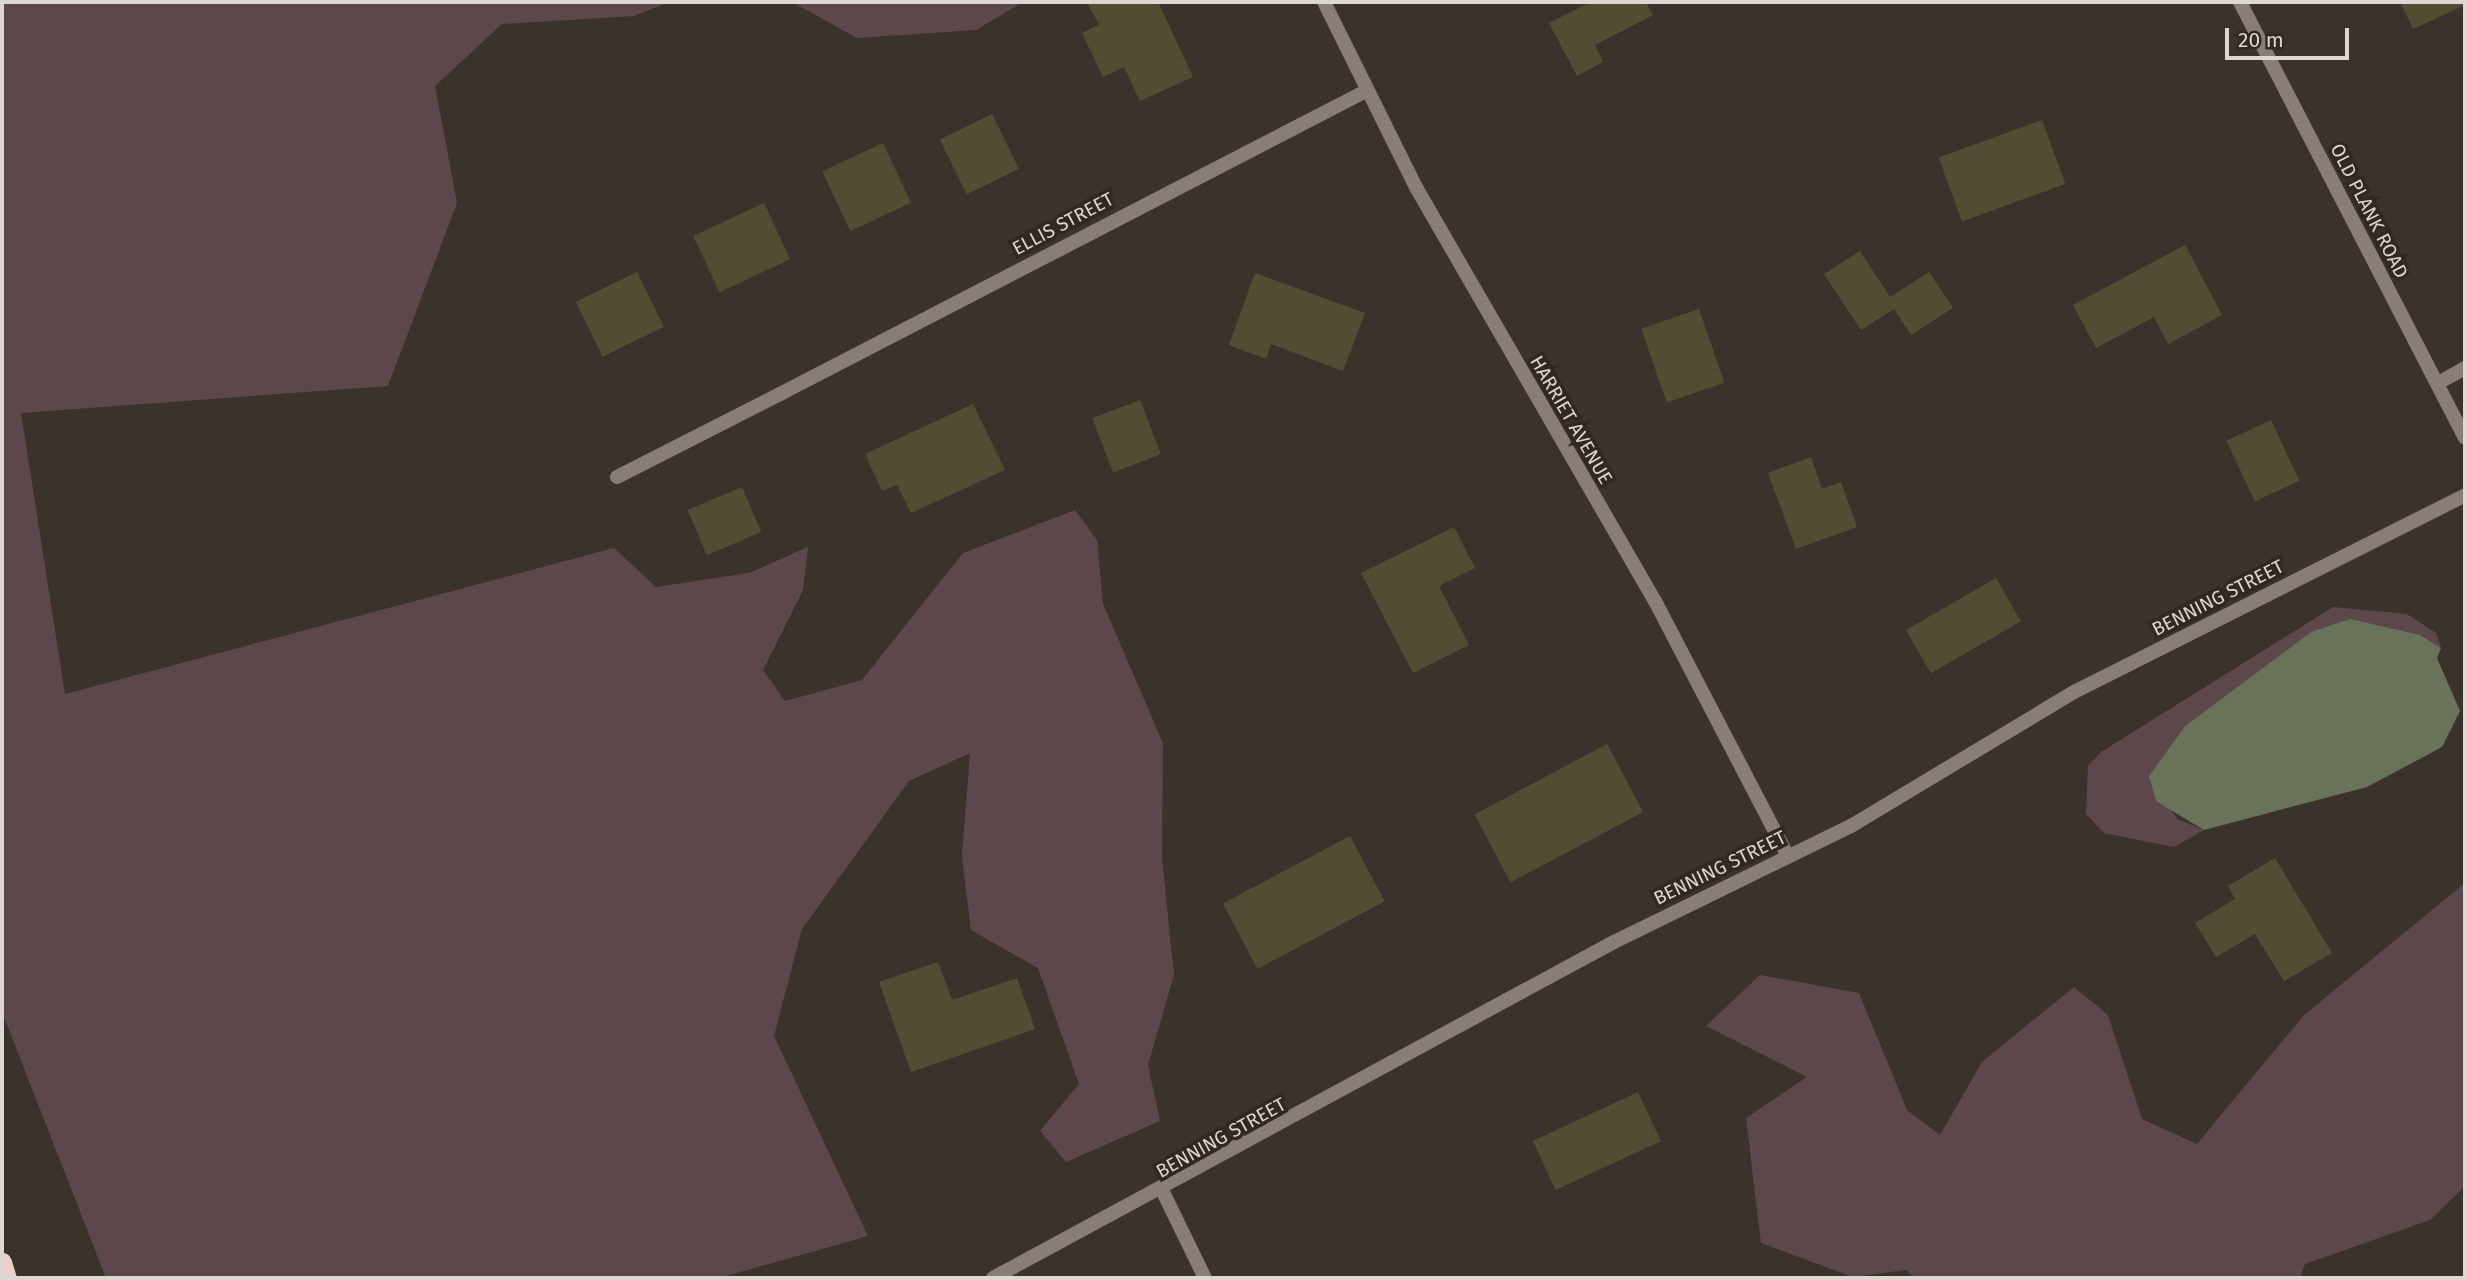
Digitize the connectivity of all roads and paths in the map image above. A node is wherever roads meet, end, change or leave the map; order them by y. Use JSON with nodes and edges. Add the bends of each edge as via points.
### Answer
{"nodes":[{"id":1,"x":1324,"y":2,"type":"edge"},
{"id":2,"x":2240,"y":2,"type":"edge"},
{"id":3,"x":1366,"y":91,"type":"junction"},
{"id":4,"x":2465,"y":368,"type":"edge"},
{"id":5,"x":2438,"y":383,"type":"junction"},
{"id":6,"x":2465,"y":437,"type":"edge"},
{"id":7,"x":617,"y":477,"type":"dead end"},
{"id":8,"x":2465,"y":495,"type":"edge"},
{"id":9,"x":1788,"y":856,"type":"junction"},
{"id":10,"x":1163,"y":1192,"type":"junction"},
{"id":11,"x":2,"y":1262,"type":"edge"},
{"id":12,"x":7,"y":1278,"type":"edge"},
{"id":13,"x":993,"y":1278,"type":"edge"},
{"id":14,"x":1205,"y":1278,"type":"edge"}],
"edges":[{"from":1,"to":3,"type":"street","name":"HARRIET AVENUE"},
{"from":2,"to":5,"type":"street","name":"OLD PLANK ROAD"},
{"from":3,"to":7,"type":"street","name":"ELLIS STREET"},
{"from":3,"to":9,"type":"street","name":"HARRIET AVENUE","via":[[1655,600]]},
{"from":4,"to":5,"type":"street"},
{"from":5,"to":6,"type":"street","name":"OLD PLANK ROAD"},
{"from":8,"to":9,"type":"street","name":"BENNING STREET","via":[[2074,692]]},
{"from":9,"to":10,"type":"street","name":"BENNING STREET","via":[[1614,942]]},
{"from":10,"to":13,"type":"street","name":"BENNING STREET"},
{"from":10,"to":14,"type":"street"},
{"from":11,"to":12,"type":"highway"}]}
